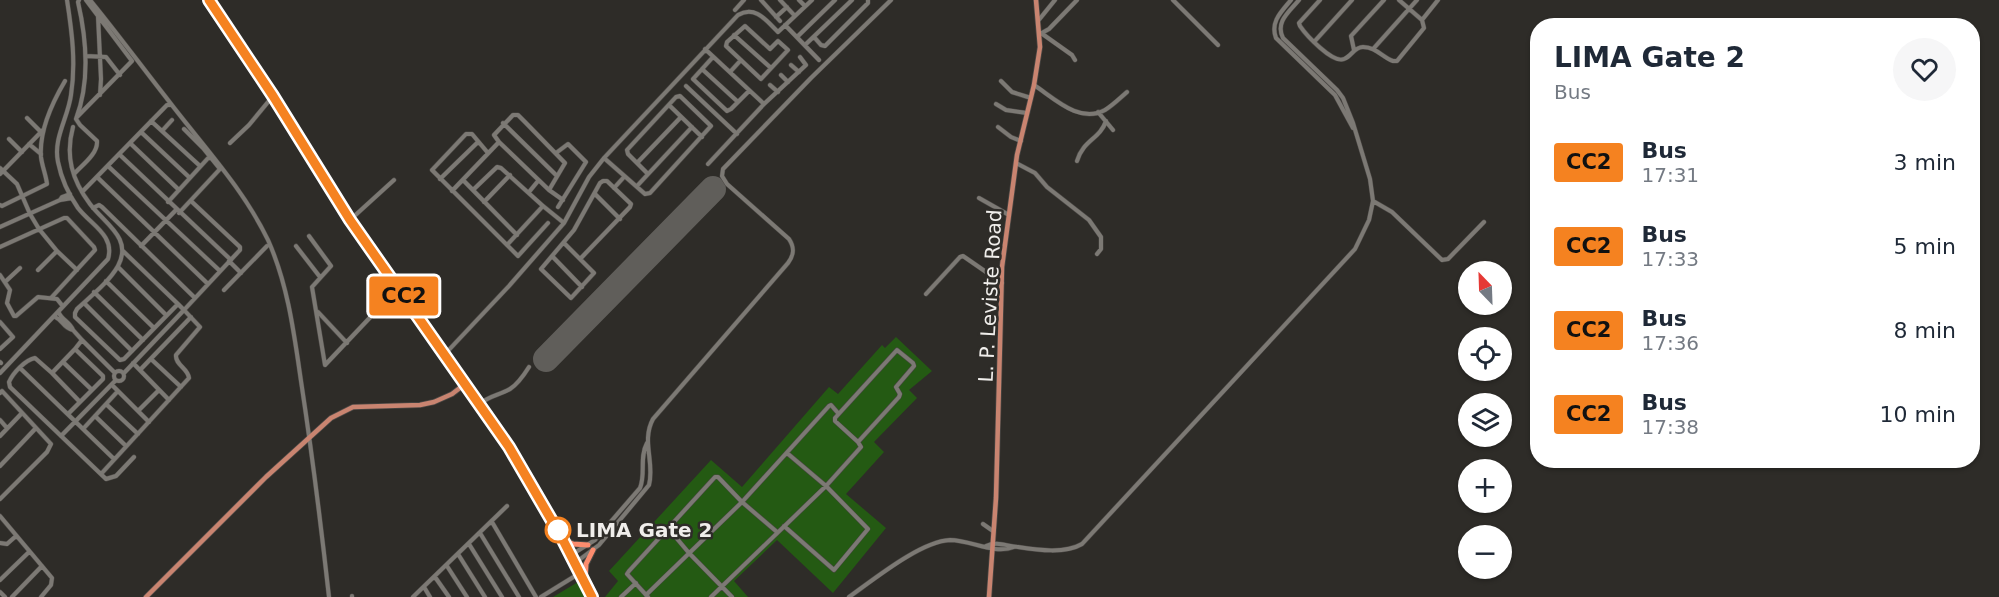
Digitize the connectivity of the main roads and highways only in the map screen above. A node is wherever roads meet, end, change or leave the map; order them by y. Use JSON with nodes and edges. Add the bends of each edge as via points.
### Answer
{"nodes":[{"id":1,"x":209,"y":0,"type":"edge"},
{"id":2,"x":1036,"y":0,"type":"edge"},
{"id":3,"x":465,"y":384,"type":"junction"},
{"id":4,"x":563,"y":540,"type":"junction"},
{"id":5,"x":588,"y":545,"type":"road end"},
{"id":6,"x":593,"y":550,"type":"road end"},
{"id":7,"x":585,"y":582,"type":"junction"},
{"id":8,"x":146,"y":597,"type":"edge"},
{"id":9,"x":592,"y":597,"type":"edge"},
{"id":10,"x":989,"y":597,"type":"edge"}],
"edges":[{"from":1,"to":3,"type":"highway","via":[[350,220]]},
{"from":2,"to":10,"type":"main road","name":"L. P. Leviste Road","via":[[1040,33],[1034,85],[1016,164],[1002,283]]},
{"from":3,"to":4,"type":"highway","via":[[519,462]]},
{"from":3,"to":8,"type":"main road","via":[[434,402],[353,407],[331,418]]},
{"from":4,"to":5,"type":"highway"},
{"from":4,"to":7,"type":"highway"},
{"from":6,"to":7,"type":"highway","via":[[586,564]]},
{"from":7,"to":9,"type":"highway"}]}
